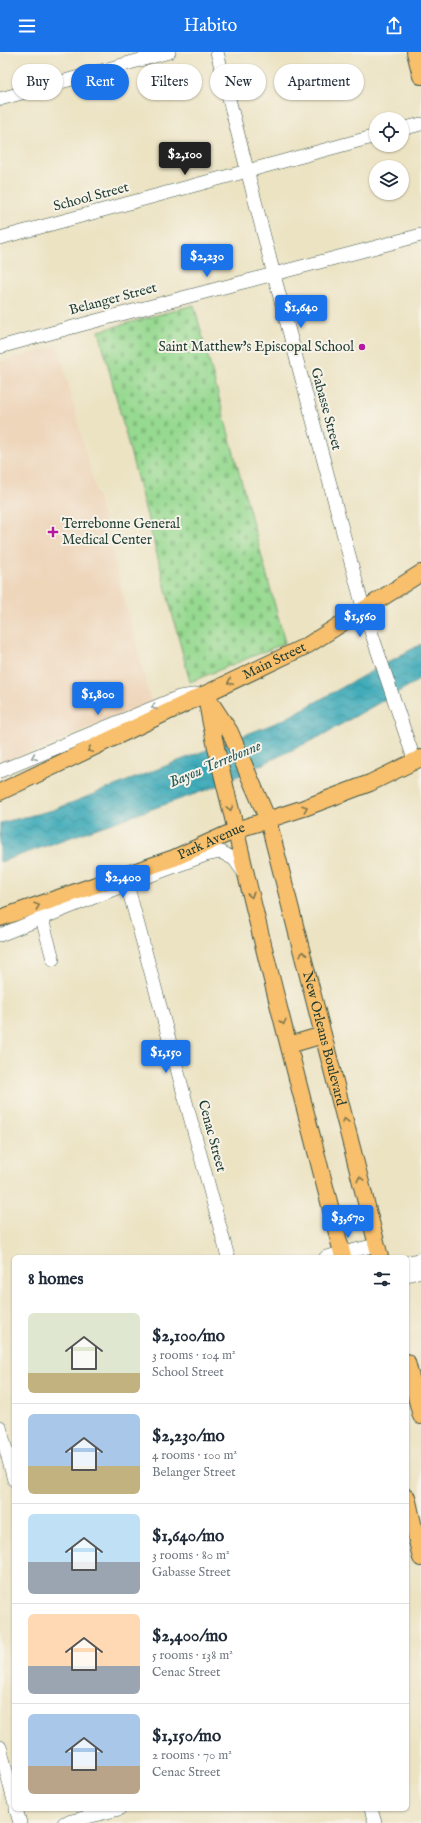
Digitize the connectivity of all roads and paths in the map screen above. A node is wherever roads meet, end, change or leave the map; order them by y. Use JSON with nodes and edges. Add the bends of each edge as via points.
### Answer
{"nodes":[{"id":1,"x":169,"y":52,"type":"edge"},
{"id":2,"x":217,"y":52,"type":"edge"},
{"id":3,"x":415,"y":52,"type":"edge"},
{"id":4,"x":421,"y":76,"type":"edge"},
{"id":5,"x":0,"y":99,"type":"edge"},
{"id":6,"x":421,"y":124,"type":"edge"},
{"id":7,"x":409,"y":127,"type":"edge"},
{"id":8,"x":369,"y":138,"type":"edge"},
{"id":9,"x":247,"y":172,"type":"junction"},
{"id":10,"x":421,"y":235,"type":"edge"},
{"id":11,"x":0,"y":238,"type":"edge"},
{"id":12,"x":274,"y":275,"type":"junction"},
{"id":13,"x":0,"y":347,"type":"edge"},
{"id":14,"x":421,"y":573,"type":"edge"},
{"id":15,"x":364,"y":610,"type":"junction"},
{"id":16,"x":205,"y":694,"type":"junction"},
{"id":17,"x":418,"y":760,"type":"edge"},
{"id":18,"x":0,"y":771,"type":"edge"},
{"id":19,"x":0,"y":792,"type":"edge"},
{"id":20,"x":268,"y":820,"type":"junction"},
{"id":21,"x":236,"y":830,"type":"junction"},
{"id":22,"x":247,"y":877,"type":"junction"},
{"id":23,"x":127,"y":884,"type":"junction"},
{"id":24,"x":0,"y":918,"type":"edge"},
{"id":25,"x":42,"y":919,"type":"junction"},
{"id":26,"x":0,"y":935,"type":"edge"},
{"id":27,"x":53,"y":959,"type":"dead end"},
{"id":28,"x":323,"y":1034,"type":"junction"},
{"id":29,"x":289,"y":1045,"type":"junction"},
{"id":30,"x":378,"y":1251,"type":"edge"},
{"id":31,"x":227,"y":1255,"type":"edge"},
{"id":32,"x":343,"y":1255,"type":"edge"},
{"id":33,"x":421,"y":1259,"type":"edge"},
{"id":34,"x":409,"y":1262,"type":"edge"},
{"id":35,"x":421,"y":1271,"type":"edge"},
{"id":36,"x":409,"y":1274,"type":"edge"},
{"id":37,"x":409,"y":1370,"type":"edge"},
{"id":38,"x":421,"y":1416,"type":"edge"},
{"id":39,"x":0,"y":1427,"type":"edge"},
{"id":40,"x":12,"y":1472,"type":"edge"},
{"id":41,"x":409,"y":1500,"type":"edge"},
{"id":42,"x":416,"y":1512,"type":"edge"},
{"id":43,"x":421,"y":1558,"type":"edge"},
{"id":44,"x":0,"y":1747,"type":"edge"},
{"id":45,"x":12,"y":1793,"type":"edge"},
{"id":46,"x":17,"y":1811,"type":"edge"},
{"id":47,"x":113,"y":1811,"type":"edge"},
{"id":48,"x":372,"y":1811,"type":"edge"},
{"id":49,"x":100,"y":1815,"type":"edge"},
{"id":50,"x":20,"y":1823,"type":"edge"},
{"id":51,"x":64,"y":1823,"type":"edge"},
{"id":52,"x":375,"y":1823,"type":"edge"}],
"edges":[{"from":1,"to":5,"type":"street"},
{"from":2,"to":9,"type":"street","name":"Gabasse Street"},
{"from":3,"to":4,"type":"main road"},
{"from":6,"to":7,"type":"street"},
{"from":8,"to":9,"type":"street","name":"School Street"},
{"from":9,"to":11,"type":"street","name":"School Street"},
{"from":9,"to":12,"type":"street","name":"Gabasse Street"},
{"from":10,"to":12,"type":"street","name":"Belanger Street"},
{"from":12,"to":13,"type":"street","name":"Belanger Street"},
{"from":12,"to":15,"type":"street","name":"Gabasse Street"},
{"from":14,"to":15,"type":"main road","name":"Main Street"},
{"from":15,"to":16,"type":"main road","name":"Main Street","one_way":true,"via":[[308,645]]},
{"from":15,"to":17,"type":"street","name":"Gabasse Street","via":[[395,706]]},
{"from":16,"to":18,"type":"street","name":"Main Street","one_way":true,"via":[[178,697]]},
{"from":16,"to":19,"type":"main road","name":"Main Street","one_way":true},
{"from":16,"to":20,"type":"main road","name":"New Orleans Boulevard","via":[[230,732]]},
{"from":16,"to":21,"type":"main road","one_way":true,"via":[[213,740]]},
{"from":20,"to":17,"type":"main road","name":"Park Avenue","one_way":true,"via":[[370,784]]},
{"from":20,"to":21,"type":"main road","name":"Park Avenue"},
{"from":28,"to":20,"type":"main road","name":"New Orleans Boulevard","one_way":true},
{"from":21,"to":22,"type":"main road"},
{"from":24,"to":21,"type":"main road","name":"Park Avenue","one_way":true,"via":[[174,858]]},
{"from":22,"to":23,"type":"street","via":[[234,859],[221,852]]},
{"from":22,"to":29,"type":"main road","one_way":true},
{"from":23,"to":25,"type":"street"},
{"from":23,"to":31,"type":"street","name":"Cenac Street"},
{"from":25,"to":26,"type":"street"},
{"from":25,"to":27,"type":"street"},
{"from":28,"to":29,"type":"main road"},
{"from":30,"to":28,"type":"main road","name":"New Orleans Boulevard","one_way":true},
{"from":29,"to":32,"type":"main road"},
{"from":30,"to":32,"type":"street"},
{"from":33,"to":34,"type":"street"},
{"from":35,"to":36,"type":"street"},
{"from":37,"to":38,"type":"main road"},
{"from":39,"to":40,"type":"street"},
{"from":41,"to":42,"type":"main road"},
{"from":42,"to":43,"type":"main road"},
{"from":44,"to":45,"type":"street"},
{"from":46,"to":50,"type":"street"},
{"from":47,"to":49,"type":"street"},
{"from":48,"to":52,"type":"street"},
{"from":49,"to":51,"type":"street"}]}
